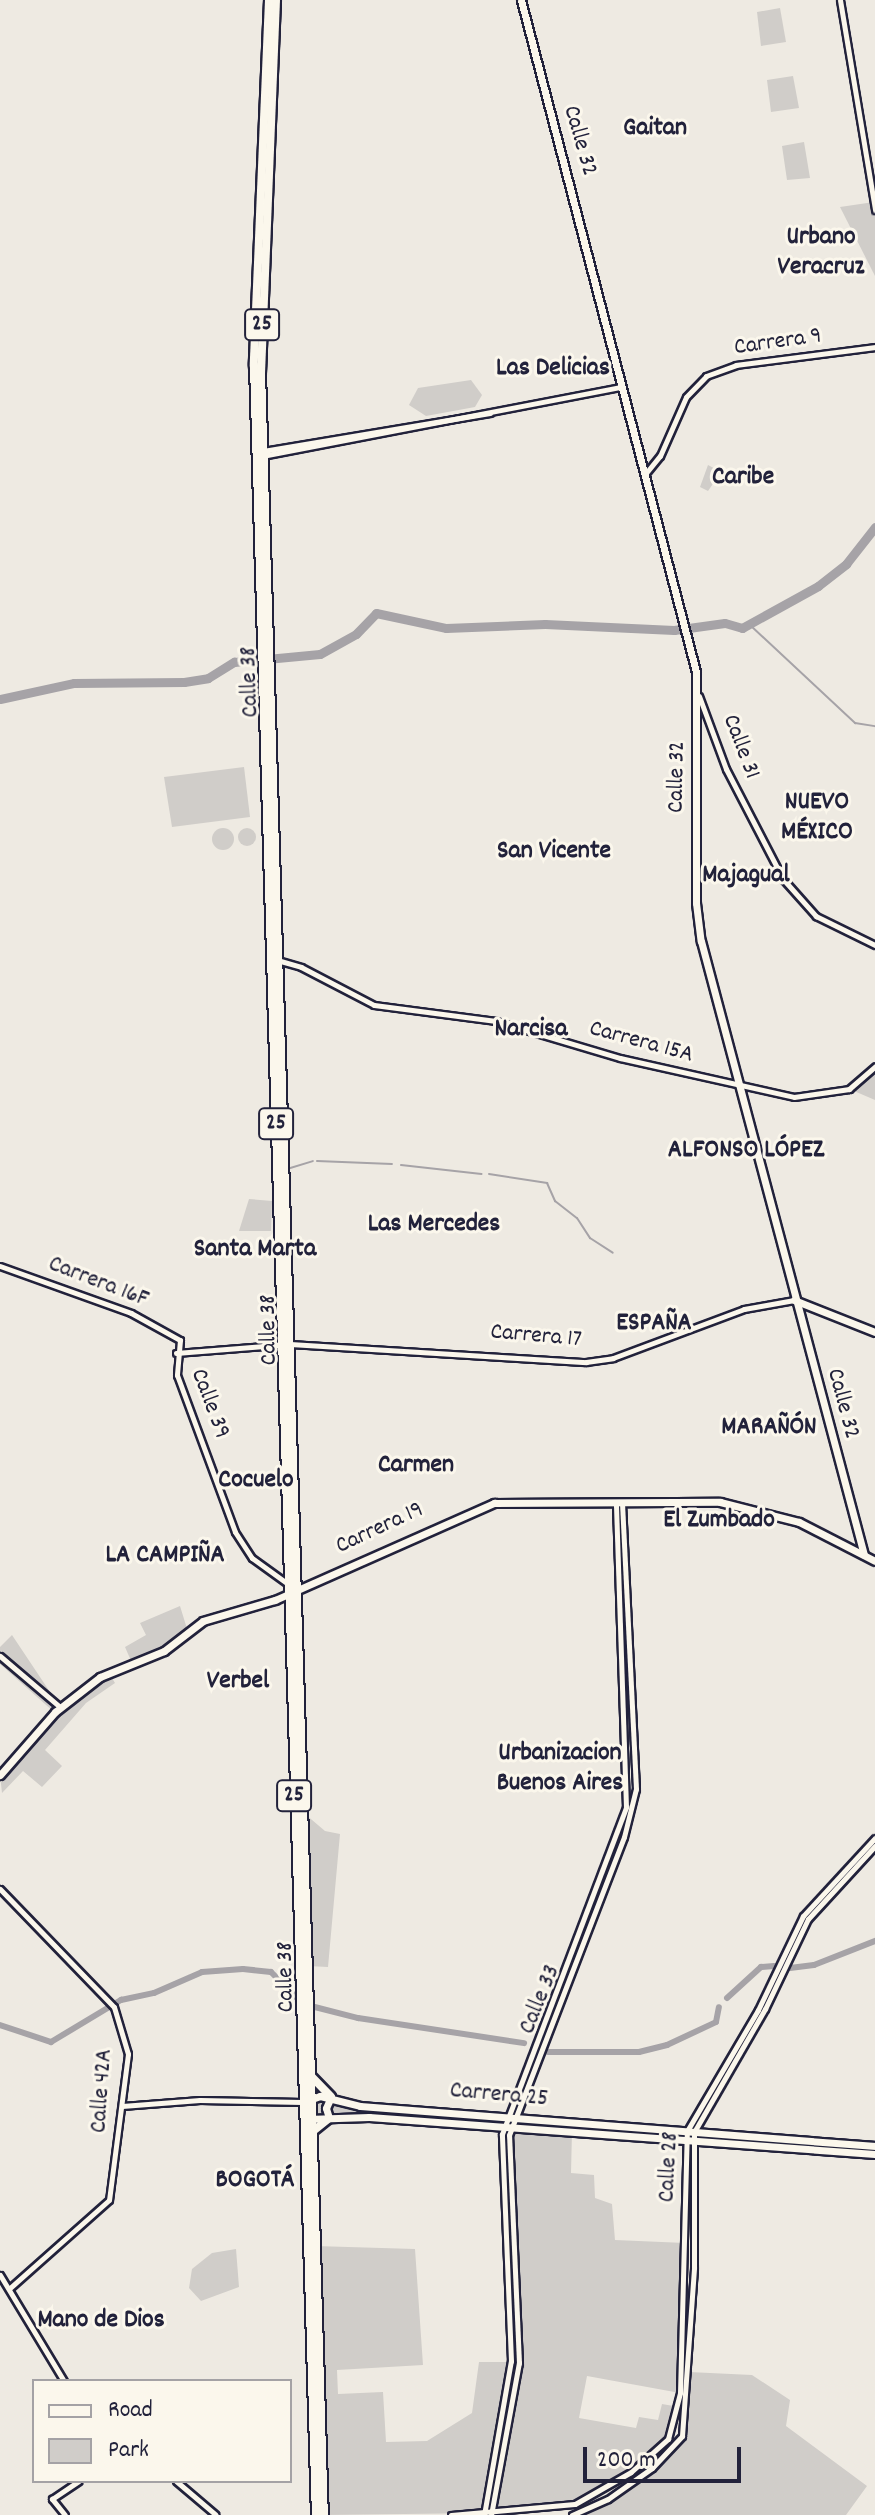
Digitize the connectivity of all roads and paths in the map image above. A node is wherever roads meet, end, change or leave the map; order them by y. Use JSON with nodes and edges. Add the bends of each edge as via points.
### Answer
{"nodes":[{"id":1,"x":269,"y":0,"type":"edge"},
{"id":2,"x":276,"y":0,"type":"edge"},
{"id":3,"x":521,"y":0,"type":"edge"},
{"id":4,"x":840,"y":0,"type":"edge"},
{"id":5,"x":271,"y":43,"type":"junction"},
{"id":6,"x":272,"y":85,"type":"junction"},
{"id":7,"x":265,"y":98,"type":"junction"},
{"id":8,"x":270,"y":116,"type":"junction"},
{"id":9,"x":875,"y":210,"type":"edge"},
{"id":10,"x":875,"y":347,"type":"edge"},
{"id":11,"x":622,"y":387,"type":"junction"},
{"id":12,"x":260,"y":453,"type":"junction"},
{"id":13,"x":646,"y":473,"type":"junction"},
{"id":14,"x":699,"y":696,"type":"junction"},
{"id":15,"x":875,"y":945,"type":"edge"},
{"id":16,"x":276,"y":960,"type":"junction"},
{"id":17,"x":875,"y":1066,"type":"edge"},
{"id":18,"x":737,"y":1087,"type":"junction"},
{"id":19,"x":0,"y":1266,"type":"edge"},
{"id":20,"x":794,"y":1300,"type":"junction"},
{"id":21,"x":875,"y":1332,"type":"edge"},
{"id":22,"x":180,"y":1340,"type":"joint"},
{"id":23,"x":285,"y":1344,"type":"junction"},
{"id":24,"x":176,"y":1353,"type":"junction"},
{"id":25,"x":619,"y":1501,"type":"junction"},
{"id":26,"x":864,"y":1555,"type":"junction"},
{"id":27,"x":875,"y":1561,"type":"edge"},
{"id":28,"x":290,"y":1589,"type":"junction"},
{"id":29,"x":300,"y":1589,"type":"junction"},
{"id":30,"x":0,"y":1656,"type":"edge"},
{"id":31,"x":623,"y":1661,"type":"junction"},
{"id":32,"x":630,"y":1661,"type":"junction"},
{"id":33,"x":60,"y":1707,"type":"junction"},
{"id":34,"x":0,"y":1775,"type":"edge"},
{"id":35,"x":875,"y":1838,"type":"edge"},
{"id":36,"x":875,"y":1846,"type":"edge"},
{"id":37,"x":0,"y":1889,"type":"edge"},
{"id":38,"x":303,"y":1998,"type":"junction"},
{"id":39,"x":303,"y":2010,"type":"junction"},
{"id":40,"x":310,"y":2074,"type":"junction"},
{"id":41,"x":331,"y":2097,"type":"junction"},
{"id":42,"x":306,"y":2100,"type":"junction"},
{"id":43,"x":122,"y":2106,"type":"junction"},
{"id":44,"x":329,"y":2118,"type":"junction"},
{"id":45,"x":307,"y":2119,"type":"junction"},
{"id":46,"x":509,"y":2122,"type":"junction"},
{"id":47,"x":312,"y":2133,"type":"junction"},
{"id":48,"x":690,"y":2136,"type":"junction"},
{"id":49,"x":875,"y":2146,"type":"edge"},
{"id":50,"x":875,"y":2154,"type":"edge"},
{"id":51,"x":0,"y":2275,"type":"edge"},
{"id":52,"x":10,"y":2288,"type":"junction"},
{"id":53,"x":515,"y":2300,"type":"junction"},
{"id":54,"x":507,"y":2301,"type":"junction"},
{"id":55,"x":63,"y":2379,"type":"edge"},
{"id":56,"x":76,"y":2483,"type":"edge"},
{"id":57,"x":178,"y":2483,"type":"edge"},
{"id":58,"x":487,"y":2514,"type":"edge"},
{"id":59,"x":65,"y":2515,"type":"edge"},
{"id":60,"x":216,"y":2515,"type":"edge"},
{"id":61,"x":316,"y":2515,"type":"edge"},
{"id":62,"x":324,"y":2515,"type":"edge"},
{"id":63,"x":451,"y":2515,"type":"edge"},
{"id":64,"x":572,"y":2515,"type":"edge"}],
"edges":[{"from":1,"to":5,"type":"highway","name":"Calle 38","number":"25"},
{"from":2,"to":5,"type":"highway","name":"Calle 38","number":"25"},
{"from":3,"to":11,"type":"main road","name":"Calle 32"},
{"from":4,"to":9,"type":"street"},
{"from":5,"to":6,"type":"highway","name":"Calle 38","number":"25"},
{"from":5,"to":7,"type":"highway","name":"Calle 38","number":"25"},
{"from":6,"to":7,"type":"highway"},
{"from":6,"to":8,"type":"highway","name":"Calle 38","number":"25"},
{"from":7,"to":8,"type":"highway"},
{"from":7,"to":12,"type":"highway","name":"Calle 38","number":"25","via":[[254,365]]},
{"from":8,"to":12,"type":"highway","name":"Calle 38","number":"25"},
{"from":10,"to":13,"type":"street","name":"Carrera 9","via":[[736,365],[699,381]]},
{"from":11,"to":12,"type":"street"},
{"from":11,"to":13,"type":"main road","name":"Calle 32"},
{"from":12,"to":16,"type":"highway","name":"Calle 38","number":"25"},
{"from":13,"to":14,"type":"main road","name":"Calle 32"},
{"from":14,"to":15,"type":"street","name":"Calle 31","via":[[726,769],[783,879],[816,916]]},
{"from":14,"to":18,"type":"main road","name":"Calle 32","via":[[696,903]]},
{"from":16,"to":18,"type":"street","name":"Carrera 15A","via":[[374,1005],[496,1021]]},
{"from":16,"to":23,"type":"highway","name":"Calle 38","number":"25"},
{"from":17,"to":18,"type":"street","name":"Carrera 15A","via":[[849,1089],[814,1097]]},
{"from":18,"to":20,"type":"main road","name":"Calle 32"},
{"from":19,"to":22,"type":"street","name":"Carrera 16F","via":[[131,1313]]},
{"from":20,"to":21,"type":"main road"},
{"from":20,"to":23,"type":"street","name":"Carrera 17","via":[[702,1322],[613,1358],[586,1362]]},
{"from":20,"to":26,"type":"main road","name":"Calle 32"},
{"from":22,"to":24,"type":"street","name":"Calle 39"},
{"from":23,"to":24,"type":"street","name":"Carrera 17"},
{"from":23,"to":28,"type":"highway","name":"Calle 38","number":"25"},
{"from":23,"to":29,"type":"highway","name":"Calle 38","number":"25"},
{"from":24,"to":28,"type":"street","name":"Calle 39","via":[[182,1387],[238,1540]]},
{"from":25,"to":26,"type":"main road","name":"Carrera 19","via":[[707,1501],[750,1508],[799,1522]]},
{"from":25,"to":29,"type":"main road","name":"Carrera 19","via":[[509,1501],[479,1507]]},
{"from":25,"to":31,"type":"street","name":"Calle 33"},
{"from":25,"to":32,"type":"street","name":"Calle 33"},
{"from":26,"to":27,"type":"main road","name":"Carrera 19"},
{"from":28,"to":29,"type":"main road","name":"Carrera 19"},
{"from":28,"to":33,"type":"main road","name":"Carrera 19","via":[[203,1621],[164,1651],[100,1677]]},
{"from":28,"to":38,"type":"highway","name":"Calle 38","number":"25"},
{"from":29,"to":38,"type":"highway","name":"Calle 38","number":"25"},
{"from":30,"to":33,"type":"street"},
{"from":31,"to":32,"type":"street"},
{"from":31,"to":46,"type":"street","name":"Calle 33","via":[[626,1807]]},
{"from":32,"to":46,"type":"street","name":"Calle 33","via":[[633,1808]]},
{"from":33,"to":34,"type":"main road","name":"Carrera 19"},
{"from":35,"to":48,"type":"street","name":"Calle 28","via":[[803,1916]]},
{"from":36,"to":48,"type":"street","name":"Calle 28","via":[[808,1919],[765,2009]]},
{"from":37,"to":43,"type":"street","name":"Calle 42A","via":[[116,2011],[128,2054]]},
{"from":38,"to":39,"type":"highway","name":"Calle 38","number":"25"},
{"from":39,"to":40,"type":"highway","name":"Calle 38","number":"25"},
{"from":39,"to":42,"type":"highway","name":"Calle 38","number":"25"},
{"from":40,"to":41,"type":"highway"},
{"from":40,"to":42,"type":"highway","name":"Calle 38","number":"25"},
{"from":41,"to":42,"type":"main road","name":"Carrera 25"},
{"from":41,"to":44,"type":"main road","via":[[326,2106]]},
{"from":41,"to":46,"type":"main road","name":"Carrera 25","via":[[360,2106]]},
{"from":42,"to":43,"type":"street","name":"Carrera 25"},
{"from":42,"to":45,"type":"highway","name":"Calle 38","number":"25"},
{"from":43,"to":52,"type":"street","name":"Calle 42A","via":[[109,2200]]},
{"from":44,"to":45,"type":"main road","name":"Carrera 25"},
{"from":44,"to":46,"type":"main road","name":"Carrera 25"},
{"from":44,"to":47,"type":"highway"},
{"from":45,"to":47,"type":"highway","name":"Calle 38","number":"25"},
{"from":45,"to":61,"type":"highway","name":"Calle 38","number":"25"},
{"from":46,"to":48,"type":"main road","name":"Carrera 25"},
{"from":46,"to":53,"type":"street","name":"Calle 33"},
{"from":46,"to":54,"type":"street","name":"Calle 33","via":[[500,2166]]},
{"from":47,"to":62,"type":"highway","name":"Calle 38","number":"25"},
{"from":48,"to":49,"type":"main road","name":"Carrera 25"},
{"from":48,"to":50,"type":"main road","name":"Carrera 25"},
{"from":48,"to":58,"type":"street","name":"Calle 28","via":[[676,2423],[657,2452],[575,2504]]},
{"from":48,"to":64,"type":"street","name":"Calle 28","via":[[694,2267],[685,2424],[662,2460],[608,2499]]},
{"from":51,"to":52,"type":"street"},
{"from":52,"to":55,"type":"street"},
{"from":53,"to":54,"type":"street"},
{"from":53,"to":58,"type":"street","name":"Calle 33","via":[[519,2363]]},
{"from":54,"to":58,"type":"street","name":"Calle 33","via":[[511,2362]]},
{"from":56,"to":59,"type":"street","via":[[52,2499]]},
{"from":57,"to":60,"type":"street"},
{"from":58,"to":63,"type":"street"}]}
